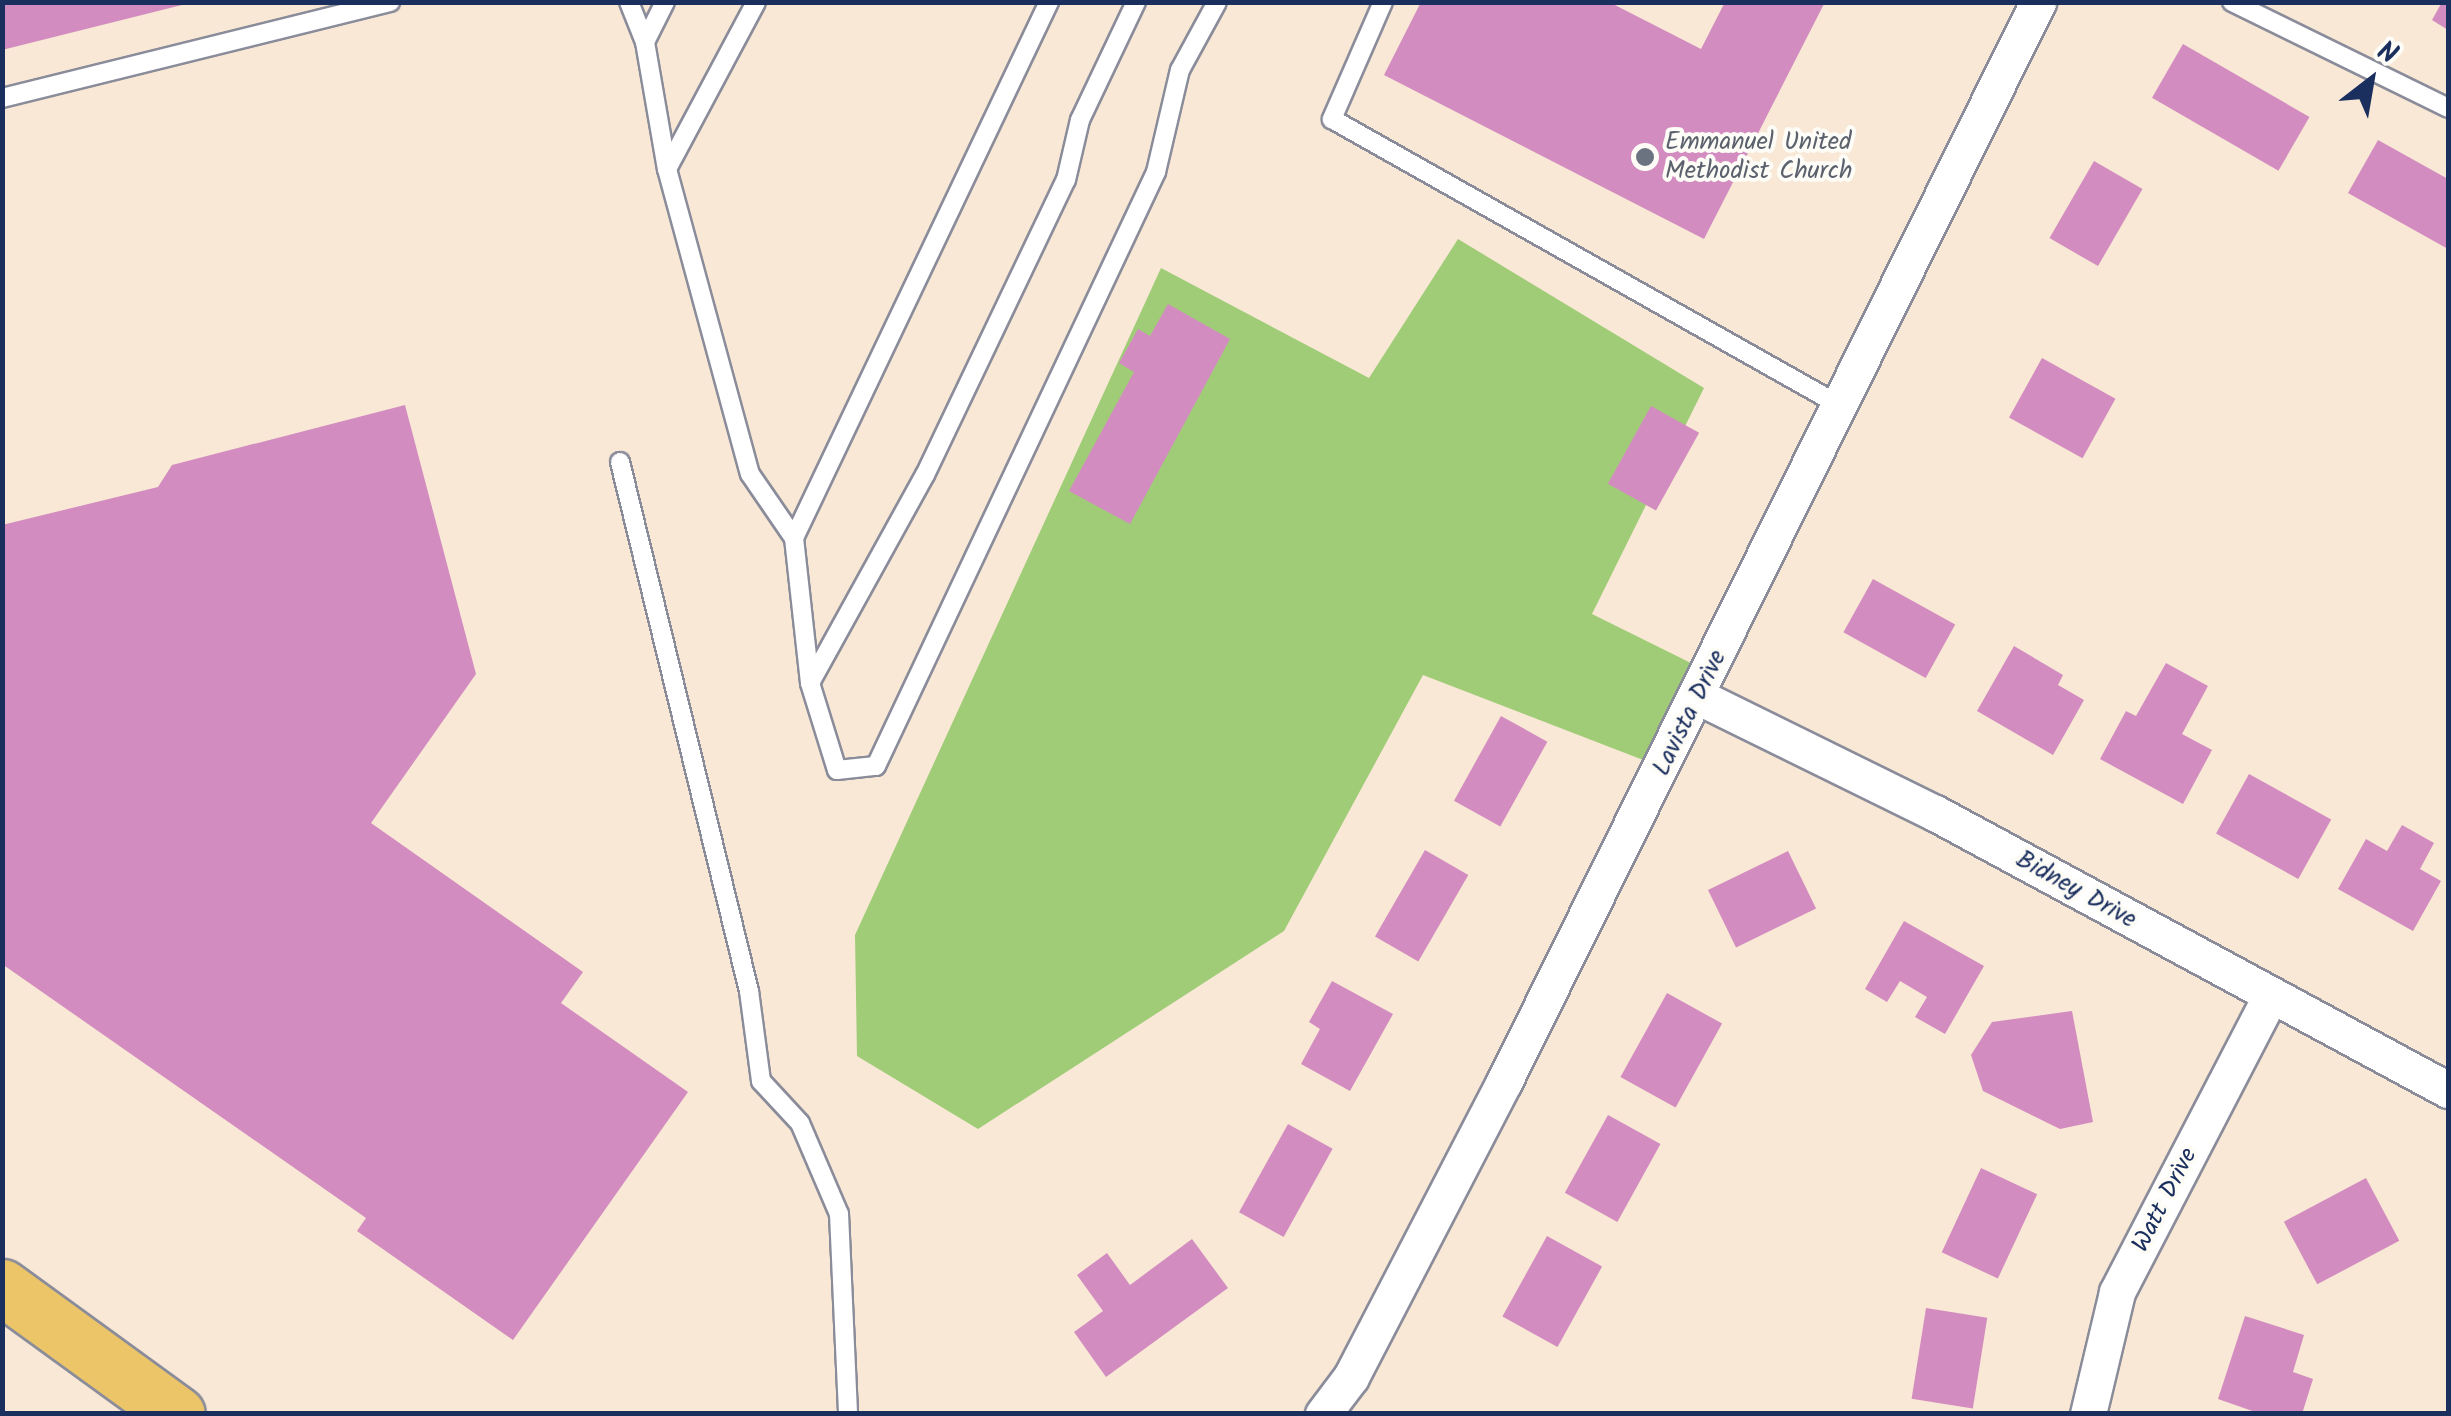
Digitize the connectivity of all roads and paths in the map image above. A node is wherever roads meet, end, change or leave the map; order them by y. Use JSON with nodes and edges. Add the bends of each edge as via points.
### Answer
{"nodes":[{"id":1,"x":390,"y":2,"type":"edge"},
{"id":2,"x":628,"y":2,"type":"edge"},
{"id":3,"x":664,"y":2,"type":"edge"},
{"id":4,"x":756,"y":2,"type":"edge"},
{"id":5,"x":1049,"y":2,"type":"edge"},
{"id":6,"x":1136,"y":2,"type":"edge"},
{"id":7,"x":1217,"y":2,"type":"edge"},
{"id":8,"x":1383,"y":2,"type":"edge"},
{"id":9,"x":2038,"y":2,"type":"edge"},
{"id":10,"x":2232,"y":2,"type":"edge"},
{"id":11,"x":644,"y":42,"type":"junction"},
{"id":12,"x":2,"y":98,"type":"edge"},
{"id":13,"x":2448,"y":108,"type":"edge"},
{"id":14,"x":667,"y":169,"type":"junction"},
{"id":15,"x":1841,"y":406,"type":"junction"},
{"id":16,"x":620,"y":462,"type":"dead end"},
{"id":17,"x":794,"y":538,"type":"junction"},
{"id":18,"x":810,"y":683,"type":"junction"},
{"id":19,"x":1699,"y":697,"type":"junction"},
{"id":20,"x":2270,"y":998,"type":"junction"},
{"id":21,"x":2448,"y":1090,"type":"edge"},
{"id":22,"x":2,"y":1287,"type":"edge"},
{"id":23,"x":178,"y":1414,"type":"edge"},
{"id":24,"x":848,"y":1414,"type":"edge"},
{"id":25,"x":1322,"y":1414,"type":"edge"},
{"id":26,"x":2088,"y":1414,"type":"edge"}],
"edges":[{"from":1,"to":12,"type":"lane"},
{"from":2,"to":11,"type":"lane"},
{"from":3,"to":11,"type":"lane"},
{"from":4,"to":14,"type":"lane"},
{"from":5,"to":17,"type":"lane"},
{"from":6,"to":18,"type":"lane","via":[[1080,120],[1066,180],[924,475]]},
{"from":7,"to":18,"type":"lane","via":[[1180,70],[1156,172],[876,766],[836,770]]},
{"from":8,"to":15,"type":"lane","via":[[1332,119]]},
{"from":9,"to":15,"type":"street","name":"Lavista Drive"},
{"from":10,"to":13,"type":"lane"},
{"from":11,"to":14,"type":"lane"},
{"from":14,"to":17,"type":"lane","via":[[750,474]]},
{"from":15,"to":19,"type":"street","name":"Lavista Drive"},
{"from":16,"to":24,"type":"lane","via":[[749,991],[760,1081],[800,1123],[839,1214]]},
{"from":17,"to":18,"type":"lane"},
{"from":19,"to":20,"type":"street","name":"Bidney Drive","via":[[1935,813]]},
{"from":19,"to":25,"type":"street","name":"Lavista Drive","via":[[1351,1377]]},
{"from":20,"to":21,"type":"street","name":"Bidney Drive","via":[[2370,1042]]},
{"from":20,"to":26,"type":"street","name":"Watt Drive","via":[[2118,1292]]},
{"from":22,"to":23,"type":"highway"}]}
